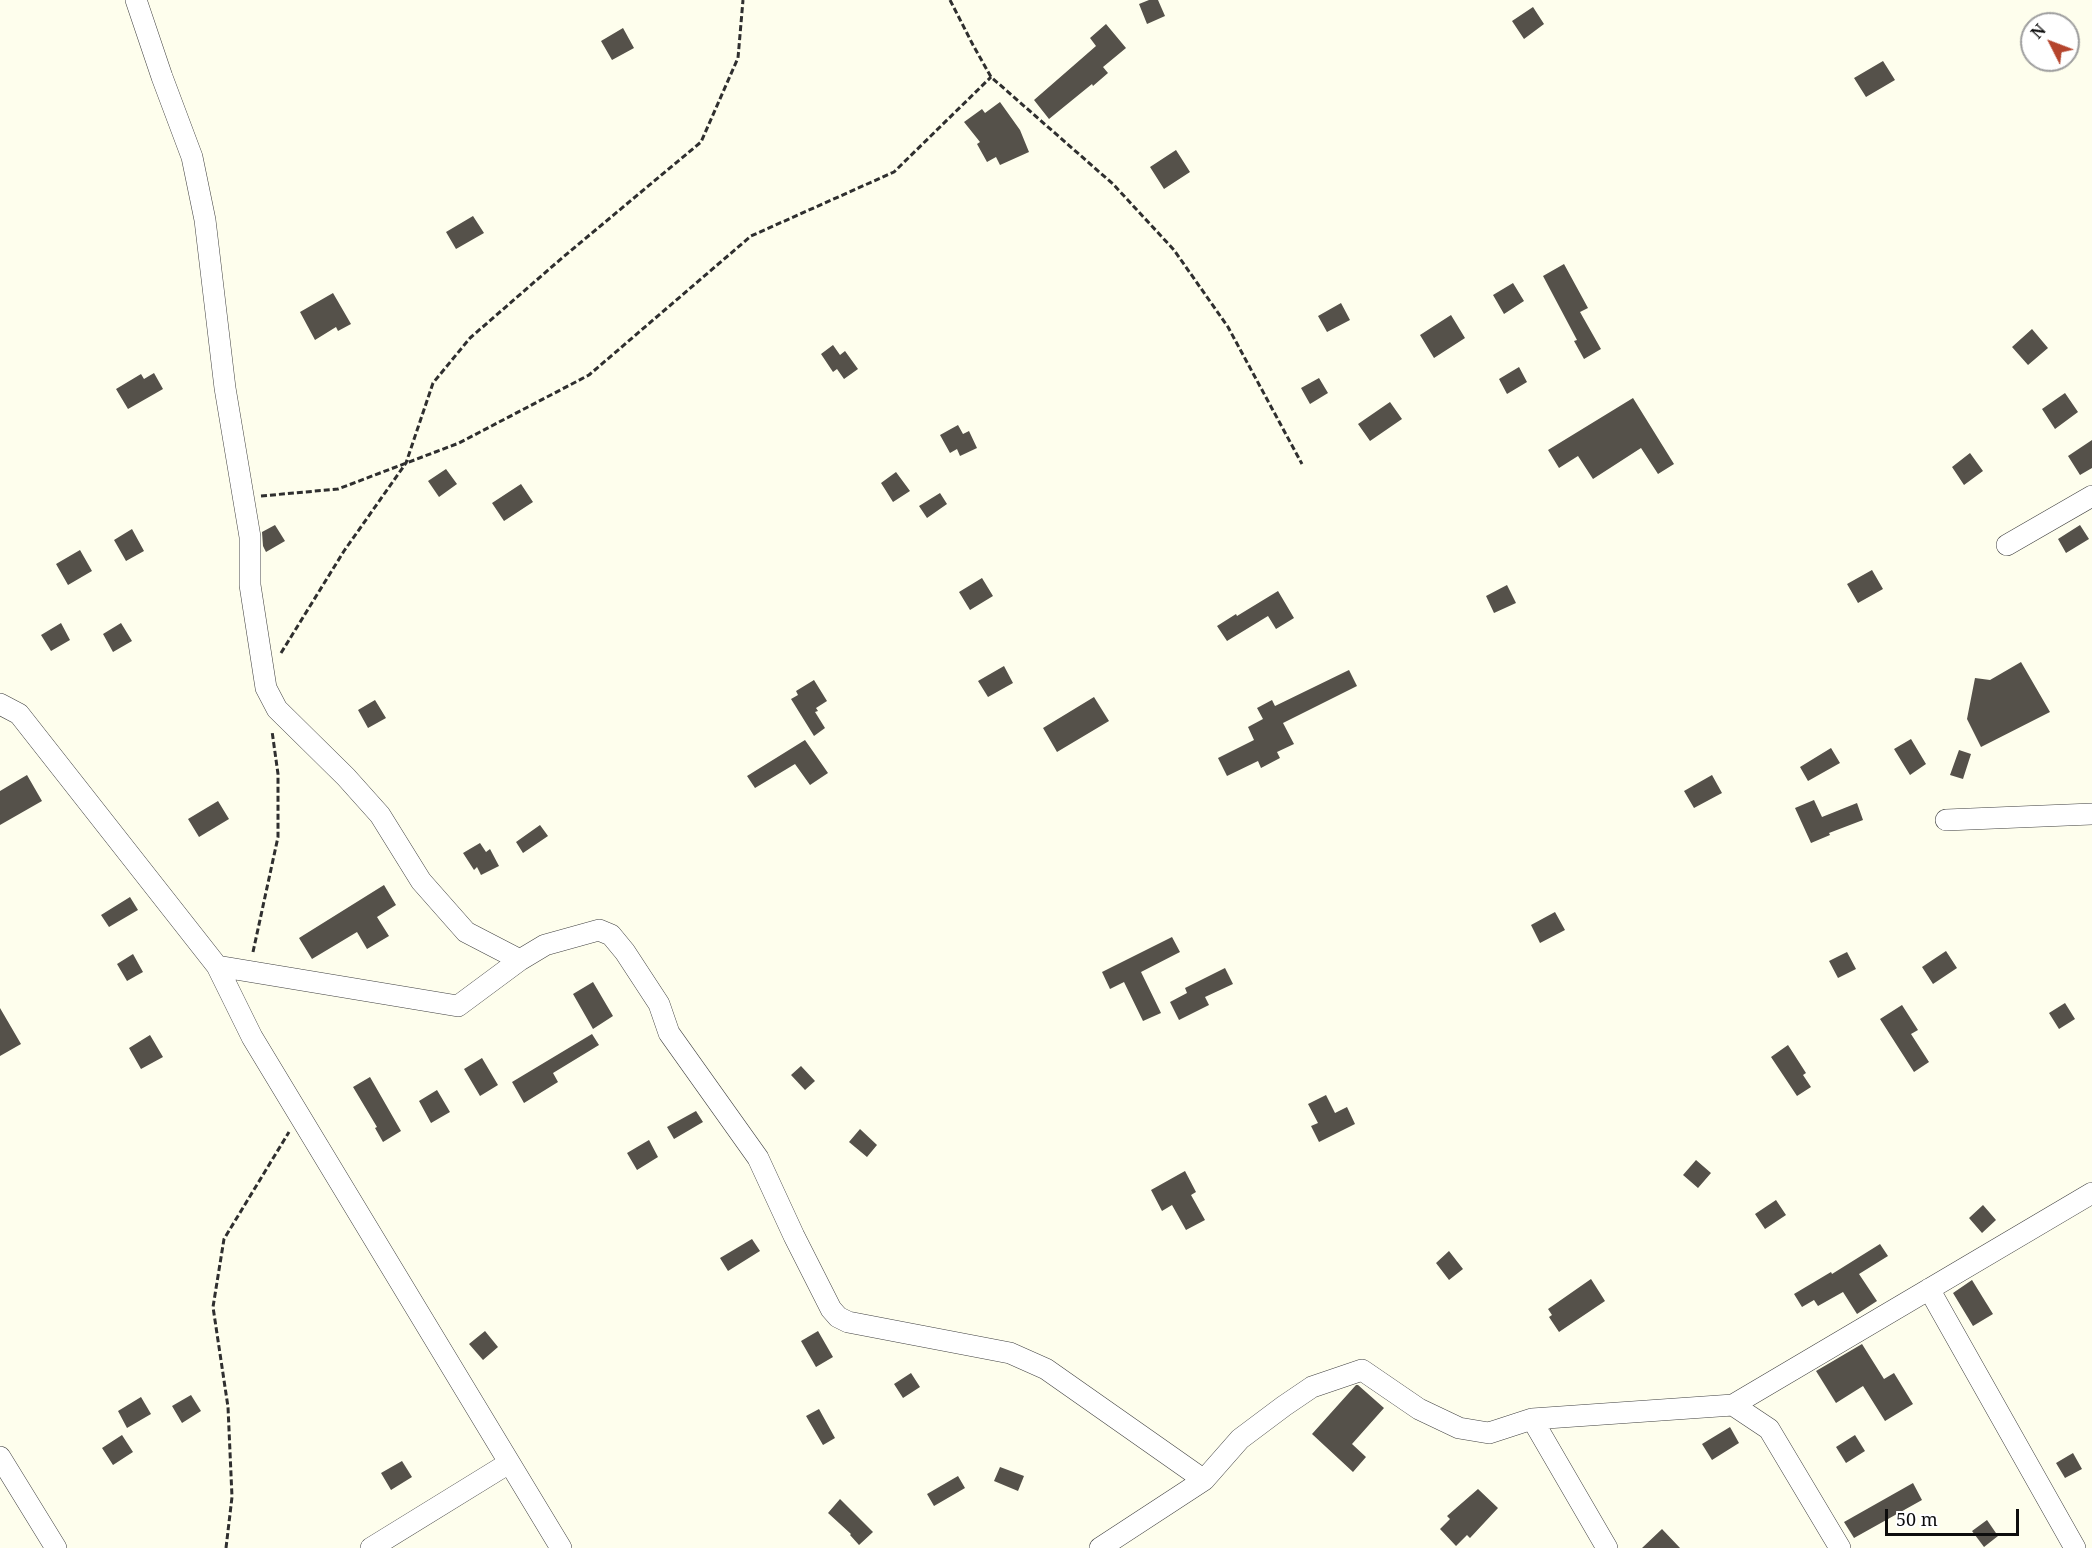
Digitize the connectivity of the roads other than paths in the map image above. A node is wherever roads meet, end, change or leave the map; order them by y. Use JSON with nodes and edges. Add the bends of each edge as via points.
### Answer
{"nodes":[{"id":1,"x":136,"y":0,"type":"edge"},
{"id":2,"x":2092,"y":496,"type":"edge"},
{"id":3,"x":2007,"y":545,"type":"dead end"},
{"id":4,"x":0,"y":704,"type":"edge"},
{"id":5,"x":2092,"y":814,"type":"edge"},
{"id":6,"x":1946,"y":820,"type":"dead end"},
{"id":7,"x":520,"y":960,"type":"junction"},
{"id":8,"x":217,"y":966,"type":"junction"},
{"id":9,"x":2090,"y":1199,"type":"edge"},
{"id":10,"x":1929,"y":1289,"type":"junction"},
{"id":11,"x":1733,"y":1405,"type":"junction"},
{"id":12,"x":1532,"y":1419,"type":"junction"},
{"id":13,"x":0,"y":1457,"type":"edge"},
{"id":14,"x":509,"y":1463,"type":"junction"},
{"id":15,"x":1204,"y":1480,"type":"junction"},
{"id":16,"x":56,"y":1548,"type":"edge"},
{"id":17,"x":371,"y":1548,"type":"edge"},
{"id":18,"x":561,"y":1548,"type":"edge"},
{"id":19,"x":1100,"y":1548,"type":"edge"},
{"id":20,"x":1607,"y":1548,"type":"edge"},
{"id":21,"x":1840,"y":1548,"type":"edge"},
{"id":22,"x":2075,"y":1548,"type":"edge"}],
"edges":[{"from":1,"to":7,"type":"street","via":[[192,157],[205,220],[225,388],[250,537],[250,585],[266,688],[277,709],[380,815],[421,881],[466,932]]},
{"from":2,"to":3,"type":"street"},
{"from":4,"to":8,"type":"street","via":[[19,714]]},
{"from":5,"to":6,"type":"street"},
{"from":7,"to":8,"type":"street","via":[[458,1006]]},
{"from":7,"to":15,"type":"street","via":[[545,945],[599,930],[611,935],[658,1004],[669,1033],[758,1158],[837,1317],[1010,1353],[1046,1369]]},
{"from":8,"to":14,"type":"street","via":[[252,1037]]},
{"from":9,"to":10,"type":"street"},
{"from":10,"to":11,"type":"street"},
{"from":10,"to":22,"type":"street"},
{"from":11,"to":12,"type":"street"},
{"from":11,"to":21,"type":"street","via":[[1769,1429]]},
{"from":12,"to":15,"type":"street","via":[[1489,1433],[1459,1428],[1419,1409],[1362,1370],[1312,1388],[1284,1406],[1240,1439]]},
{"from":12,"to":20,"type":"street"},
{"from":13,"to":16,"type":"street"},
{"from":14,"to":17,"type":"street"},
{"from":14,"to":18,"type":"street"},
{"from":15,"to":19,"type":"street"}]}
